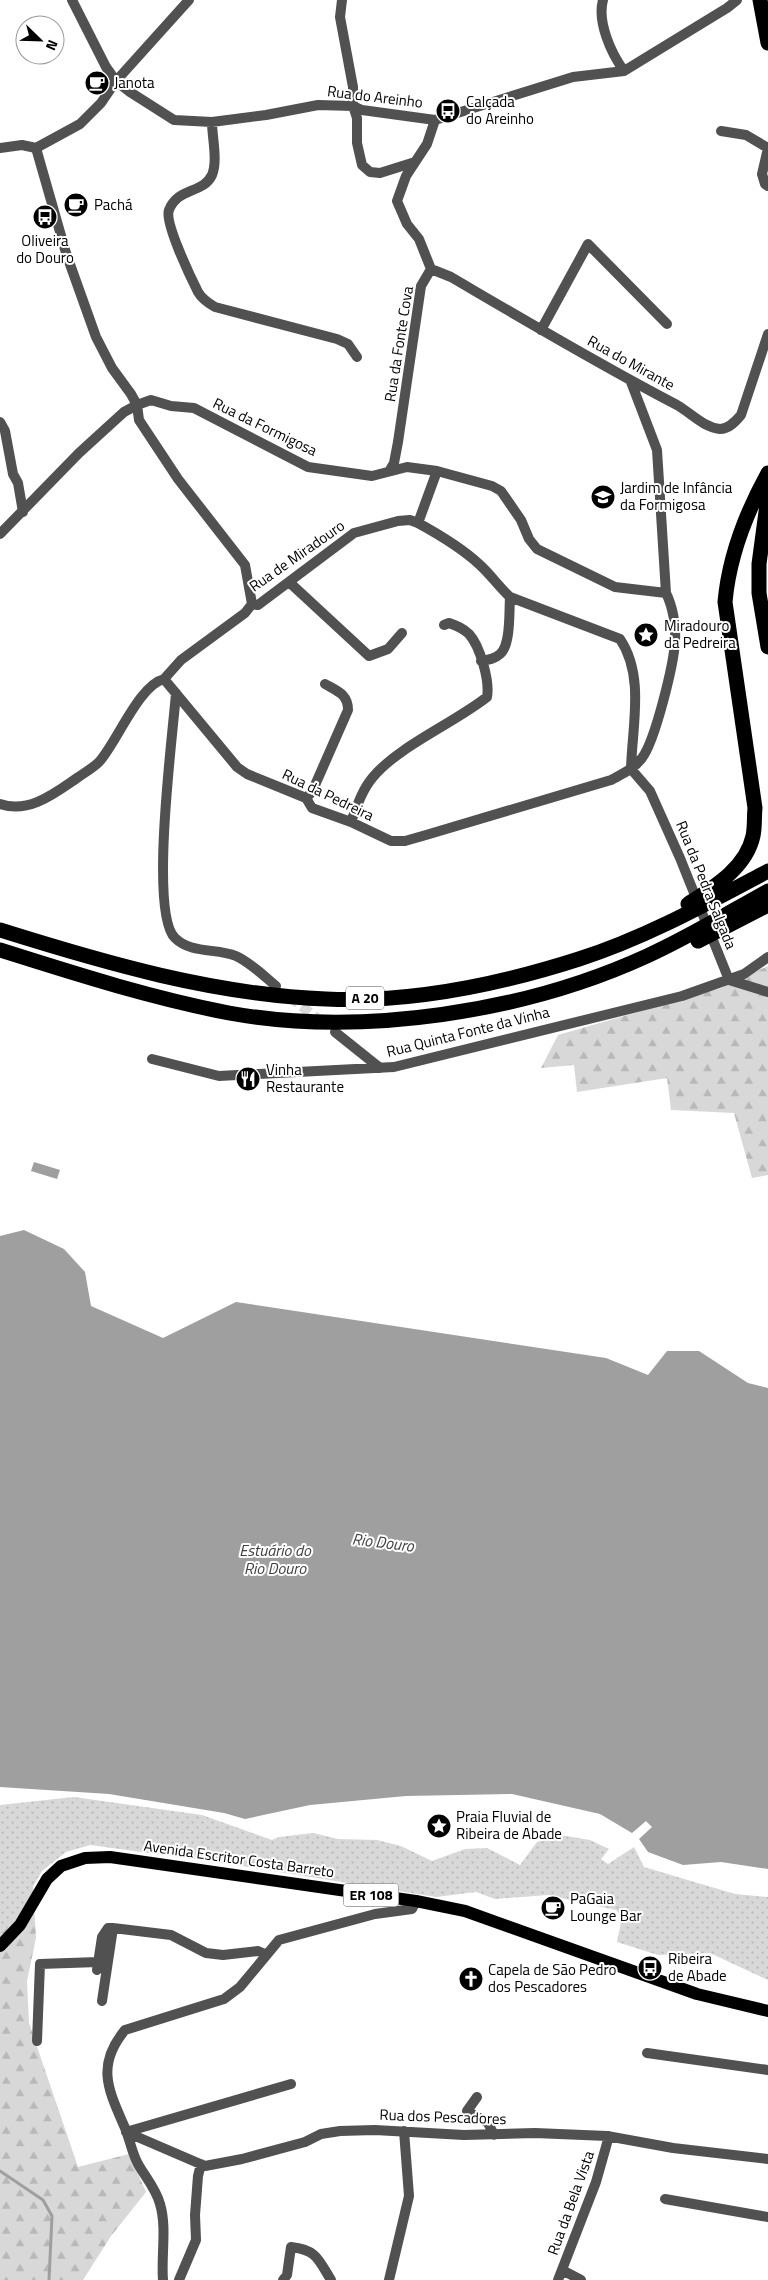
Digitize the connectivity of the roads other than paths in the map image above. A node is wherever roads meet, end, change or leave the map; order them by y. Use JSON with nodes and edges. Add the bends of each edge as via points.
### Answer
{"nodes":[{"id":1,"x":72,"y":0,"type":"edge"},
{"id":2,"x":189,"y":0,"type":"edge"},
{"id":3,"x":342,"y":0,"type":"edge"},
{"id":4,"x":603,"y":0,"type":"edge"},
{"id":5,"x":737,"y":0,"type":"edge"},
{"id":6,"x":760,"y":0,"type":"edge"},
{"id":7,"x":768,"y":43,"type":"edge"},
{"id":8,"x":624,"y":71,"type":"junction"},
{"id":9,"x":116,"y":81,"type":"junction"},
{"id":10,"x":352,"y":106,"type":"junction"},
{"id":11,"x":435,"y":120,"type":"junction"},
{"id":12,"x":212,"y":122,"type":"junction"},
{"id":13,"x":721,"y":131,"type":"dead end"},
{"id":14,"x":0,"y":148,"type":"edge"},
{"id":15,"x":36,"y":148,"type":"junction"},
{"id":16,"x":415,"y":162,"type":"junction"},
{"id":17,"x":768,"y":186,"type":"edge"},
{"id":18,"x":431,"y":269,"type":"junction"},
{"id":19,"x":667,"y":324,"type":"dead end"},
{"id":20,"x":541,"y":330,"type":"junction"},
{"id":21,"x":768,"y":334,"type":"edge"},
{"id":22,"x":357,"y":357,"type":"dead end"},
{"id":23,"x":631,"y":382,"type":"junction"},
{"id":24,"x":137,"y":405,"type":"junction"},
{"id":25,"x":0,"y":422,"type":"edge"},
{"id":26,"x":390,"y":470,"type":"junction"},
{"id":27,"x":437,"y":471,"type":"junction"},
{"id":28,"x":768,"y":473,"type":"edge"},
{"id":29,"x":768,"y":497,"type":"edge"},
{"id":30,"x":23,"y":512,"type":"junction"},
{"id":31,"x":418,"y":523,"type":"junction"},
{"id":32,"x":0,"y":534,"type":"edge"},
{"id":33,"x":290,"y":582,"type":"junction"},
{"id":34,"x":666,"y":593,"type":"junction"},
{"id":35,"x":510,"y":597,"type":"junction"},
{"id":36,"x":252,"y":604,"type":"junction"},
{"id":37,"x":444,"y":625,"type":"dead end"},
{"id":38,"x":402,"y":633,"type":"dead end"},
{"id":39,"x":768,"y":647,"type":"edge"},
{"id":40,"x":481,"y":661,"type":"junction"},
{"id":41,"x":164,"y":679,"type":"junction"},
{"id":42,"x":325,"y":684,"type":"dead end"},
{"id":43,"x":176,"y":693,"type":"junction"},
{"id":44,"x":631,"y":769,"type":"junction"},
{"id":45,"x":306,"y":798,"type":"junction"},
{"id":46,"x":0,"y":804,"type":"edge"},
{"id":47,"x":351,"y":822,"type":"junction"},
{"id":48,"x":768,"y":871,"type":"edge"},
{"id":49,"x":768,"y":891,"type":"edge"},
{"id":50,"x":768,"y":905,"type":"edge"},
{"id":51,"x":0,"y":930,"type":"edge"},
{"id":52,"x":636,"y":937,"type":"junction"},
{"id":53,"x":0,"y":950,"type":"edge"},
{"id":54,"x":646,"y":956,"type":"junction"},
{"id":55,"x":768,"y":957,"type":"edge"},
{"id":56,"x":729,"y":980,"type":"junction"},
{"id":57,"x":276,"y":986,"type":"dead end"},
{"id":58,"x":768,"y":992,"type":"edge"},
{"id":59,"x":335,"y":1032,"type":"dead end"},
{"id":60,"x":152,"y":1059,"type":"dead end"},
{"id":61,"x":380,"y":1068,"type":"junction"},
{"id":62,"x":416,"y":1901,"type":"junction"},
{"id":63,"x":112,"y":1928,"type":"junction"},
{"id":64,"x":0,"y":1946,"type":"edge"},
{"id":65,"x":265,"y":1954,"type":"junction"},
{"id":66,"x":102,"y":2001,"type":"dead end"},
{"id":67,"x":768,"y":2011,"type":"edge"},
{"id":68,"x":37,"y":2042,"type":"dead end"},
{"id":69,"x":647,"y":2053,"type":"dead end"},
{"id":70,"x":768,"y":2070,"type":"edge"},
{"id":71,"x":291,"y":2084,"type":"dead end"},
{"id":72,"x":477,"y":2096,"type":"dead end"},
{"id":73,"x":404,"y":2131,"type":"junction"},
{"id":74,"x":126,"y":2132,"type":"junction"},
{"id":75,"x":494,"y":2135,"type":"junction"},
{"id":76,"x":610,"y":2136,"type":"junction"},
{"id":77,"x":768,"y":2159,"type":"edge"},
{"id":78,"x":202,"y":2164,"type":"junction"},
{"id":79,"x":665,"y":2200,"type":"dead end"},
{"id":80,"x":768,"y":2217,"type":"edge"},
{"id":81,"x":560,"y":2275,"type":"edge"},
{"id":82,"x":163,"y":2280,"type":"edge"},
{"id":83,"x":179,"y":2280,"type":"edge"},
{"id":84,"x":283,"y":2280,"type":"edge"},
{"id":85,"x":331,"y":2280,"type":"edge"},
{"id":86,"x":389,"y":2280,"type":"edge"},
{"id":87,"x":581,"y":2280,"type":"edge"}],
"edges":[{"from":1,"to":9,"type":"street"},
{"from":2,"to":9,"type":"street"},
{"from":3,"to":10,"type":"street","via":[[340,17],[353,88]]},
{"from":4,"to":8,"type":"street","via":[[602,20]]},
{"from":5,"to":8,"type":"street","name":"Rua do Areinho"},
{"from":6,"to":7,"type":"highway"},
{"from":8,"to":11,"type":"street","name":"Rua do Areinho","via":[[573,77]]},
{"from":9,"to":12,"type":"street","name":"Rua do Areinho","via":[[174,120]]},
{"from":9,"to":15,"type":"street","via":[[101,103],[80,124]]},
{"from":10,"to":11,"type":"street","name":"Rua do Areinho"},
{"from":10,"to":12,"type":"street","name":"Rua do Areinho","via":[[318,105]]},
{"from":10,"to":16,"type":"street","via":[[357,118],[357,143],[362,165],[370,172],[380,173]]},
{"from":11,"to":16,"type":"street","via":[[427,144]]},
{"from":12,"to":22,"type":"street","via":[[212,175],[206,184],[179,195],[168,213],[199,293],[215,307],[337,339],[348,344]]},
{"from":13,"to":17,"type":"street","via":[[746,135],[768,148],[762,174]]},
{"from":14,"to":15,"type":"street","via":[[22,145]]},
{"from":15,"to":24,"type":"street","via":[[66,253],[96,337]]},
{"from":16,"to":18,"type":"street","via":[[397,201],[407,224],[419,239]]},
{"from":18,"to":20,"type":"street","name":"Rua do Mirante","via":[[451,277]]},
{"from":18,"to":26,"type":"street","name":"Rua da Fonte Cova","via":[[421,286],[398,442]]},
{"from":19,"to":20,"type":"street","via":[[588,244]]},
{"from":20,"to":23,"type":"street","name":"Rua do Mirante"},
{"from":21,"to":23,"type":"street","name":"Rua do Mirante","via":[[741,415],[733,425],[721,429],[705,424],[679,406]]},
{"from":23,"to":34,"type":"street","via":[[658,450]]},
{"from":24,"to":26,"type":"street","name":"Rua da Formigosa","via":[[151,400],[194,408],[308,467],[372,476]]},
{"from":24,"to":30,"type":"street","via":[[124,412],[78,453]]},
{"from":24,"to":36,"type":"street","via":[[139,420],[178,480],[245,565]]},
{"from":25,"to":30,"type":"street","via":[[5,431]]},
{"from":26,"to":27,"type":"street","name":"Rua da Formigosa","via":[[407,467]]},
{"from":27,"to":31,"type":"street"},
{"from":27,"to":34,"type":"street","name":"Rua da Formigosa","via":[[501,491],[537,549],[615,587]]},
{"from":28,"to":52,"type":"highway","via":[[734,551],[725,602],[755,808],[753,836],[744,858],[728,876]]},
{"from":29,"to":39,"type":"highway","via":[[759,564],[759,593]]},
{"from":30,"to":32,"type":"street"},
{"from":31,"to":33,"type":"street","name":"Rua de Miradouro","via":[[398,521],[354,533]]},
{"from":31,"to":35,"type":"street","via":[[463,550]]},
{"from":33,"to":36,"type":"street","name":"Rua de Miradouro","via":[[258,605]]},
{"from":33,"to":38,"type":"street","via":[[369,656],[388,649]]},
{"from":34,"to":44,"type":"street","via":[[671,603],[676,639],[673,662],[654,730],[643,758]]},
{"from":35,"to":40,"type":"street","via":[[506,646],[495,658]]},
{"from":35,"to":44,"type":"street","via":[[620,639],[628,650],[636,684]]},
{"from":36,"to":41,"type":"street","name":"Rua de Miradouro","via":[[245,613],[181,660]]},
{"from":37,"to":40,"type":"street","via":[[449,623],[460,627],[470,636]]},
{"from":40,"to":47,"type":"street","via":[[489,687],[487,697],[386,763],[360,798]]},
{"from":41,"to":43,"type":"street","name":"Rua da Pedreira"},
{"from":41,"to":46,"type":"street","name":"Rua de Miradouro","via":[[155,681],[98,763],[46,800],[24,806]]},
{"from":42,"to":45,"type":"street","via":[[343,694],[348,701],[348,710],[312,792]]},
{"from":43,"to":45,"type":"street","name":"Rua da Pedreira","via":[[237,767]]},
{"from":43,"to":57,"type":"street","via":[[164,828],[166,920],[174,937],[184,944],[236,956]]},
{"from":44,"to":47,"type":"street","name":"Rua da Pedreira","via":[[611,780],[404,841],[391,841]]},
{"from":44,"to":56,"type":"street","name":"Rua da Pedra Salgada","via":[[650,791]]},
{"from":45,"to":47,"type":"street","name":"Rua da Pedreira","via":[[312,808]]},
{"from":48,"to":52,"type":"highway","number":"A 20","via":[[672,922]]},
{"from":49,"to":54,"type":"highway","number":"A 20"},
{"from":50,"to":54,"type":"highway","via":[[686,946]]},
{"from":51,"to":52,"type":"highway","number":"A 20","via":[[175,979],[233,990],[326,999],[406,997],[498,982],[579,959]]},
{"from":53,"to":54,"type":"highway","number":"A 20","via":[[128,990],[229,1013],[323,1022],[408,1019],[503,1004],[586,981]]},
{"from":55,"to":56,"type":"street"},
{"from":56,"to":58,"type":"street"},
{"from":56,"to":61,"type":"street","name":"Rua Quinta Fonte da Vinha","via":[[682,996]]},
{"from":59,"to":61,"type":"street"},
{"from":60,"to":61,"type":"street","name":"Rua Quinta Fonte da Vinha","via":[[219,1076]]},
{"from":62,"to":64,"type":"main road","name":"Avenida Escritor Costa Barreto","number":"ER 108","via":[[110,1857],[85,1858],[61,1866],[47,1879],[20,1924]]},
{"from":62,"to":65,"type":"street","via":[[412,1909],[375,1914],[287,1936]]},
{"from":62,"to":67,"type":"main road","name":"Avenida Escritor Costa Barreto","number":"ER 108","via":[[465,1911],[697,1994]]},
{"from":63,"to":65,"type":"street","via":[[171,1935],[206,1953],[223,1955],[258,1951]]},
{"from":63,"to":66,"type":"street"},
{"from":63,"to":68,"type":"street","via":[[108,1928],[102,1937],[97,1966],[40,1964]]},
{"from":65,"to":74,"type":"street","via":[[240,1987],[224,1999],[125,2030],[115,2042],[108,2060],[106,2079]]},
{"from":69,"to":70,"type":"street"},
{"from":71,"to":74,"type":"street"},
{"from":72,"to":75,"type":"street","via":[[468,2111],[488,2123]]},
{"from":73,"to":75,"type":"street","name":"Rua dos Pescadores"},
{"from":73,"to":78,"type":"street","name":"Rua dos Pescadores","via":[[321,2134],[305,2142],[242,2159]]},
{"from":73,"to":86,"type":"street","via":[[410,2196]]},
{"from":74,"to":78,"type":"street","name":"Rua dos Pescadores"},
{"from":74,"to":82,"type":"street","via":[[161,2205]]},
{"from":75,"to":76,"type":"street","name":"Rua dos Pescadores"},
{"from":76,"to":77,"type":"street","name":"Rua dos Pescadores","via":[[673,2148]]},
{"from":76,"to":81,"type":"street","name":"Rua da Bela Vista"},
{"from":78,"to":83,"type":"street","via":[[198,2176],[196,2240]]},
{"from":79,"to":80,"type":"street"},
{"from":81,"to":87,"type":"street"},
{"from":84,"to":85,"type":"street","via":[[287,2275],[291,2247],[307,2249],[318,2258]]}]}
